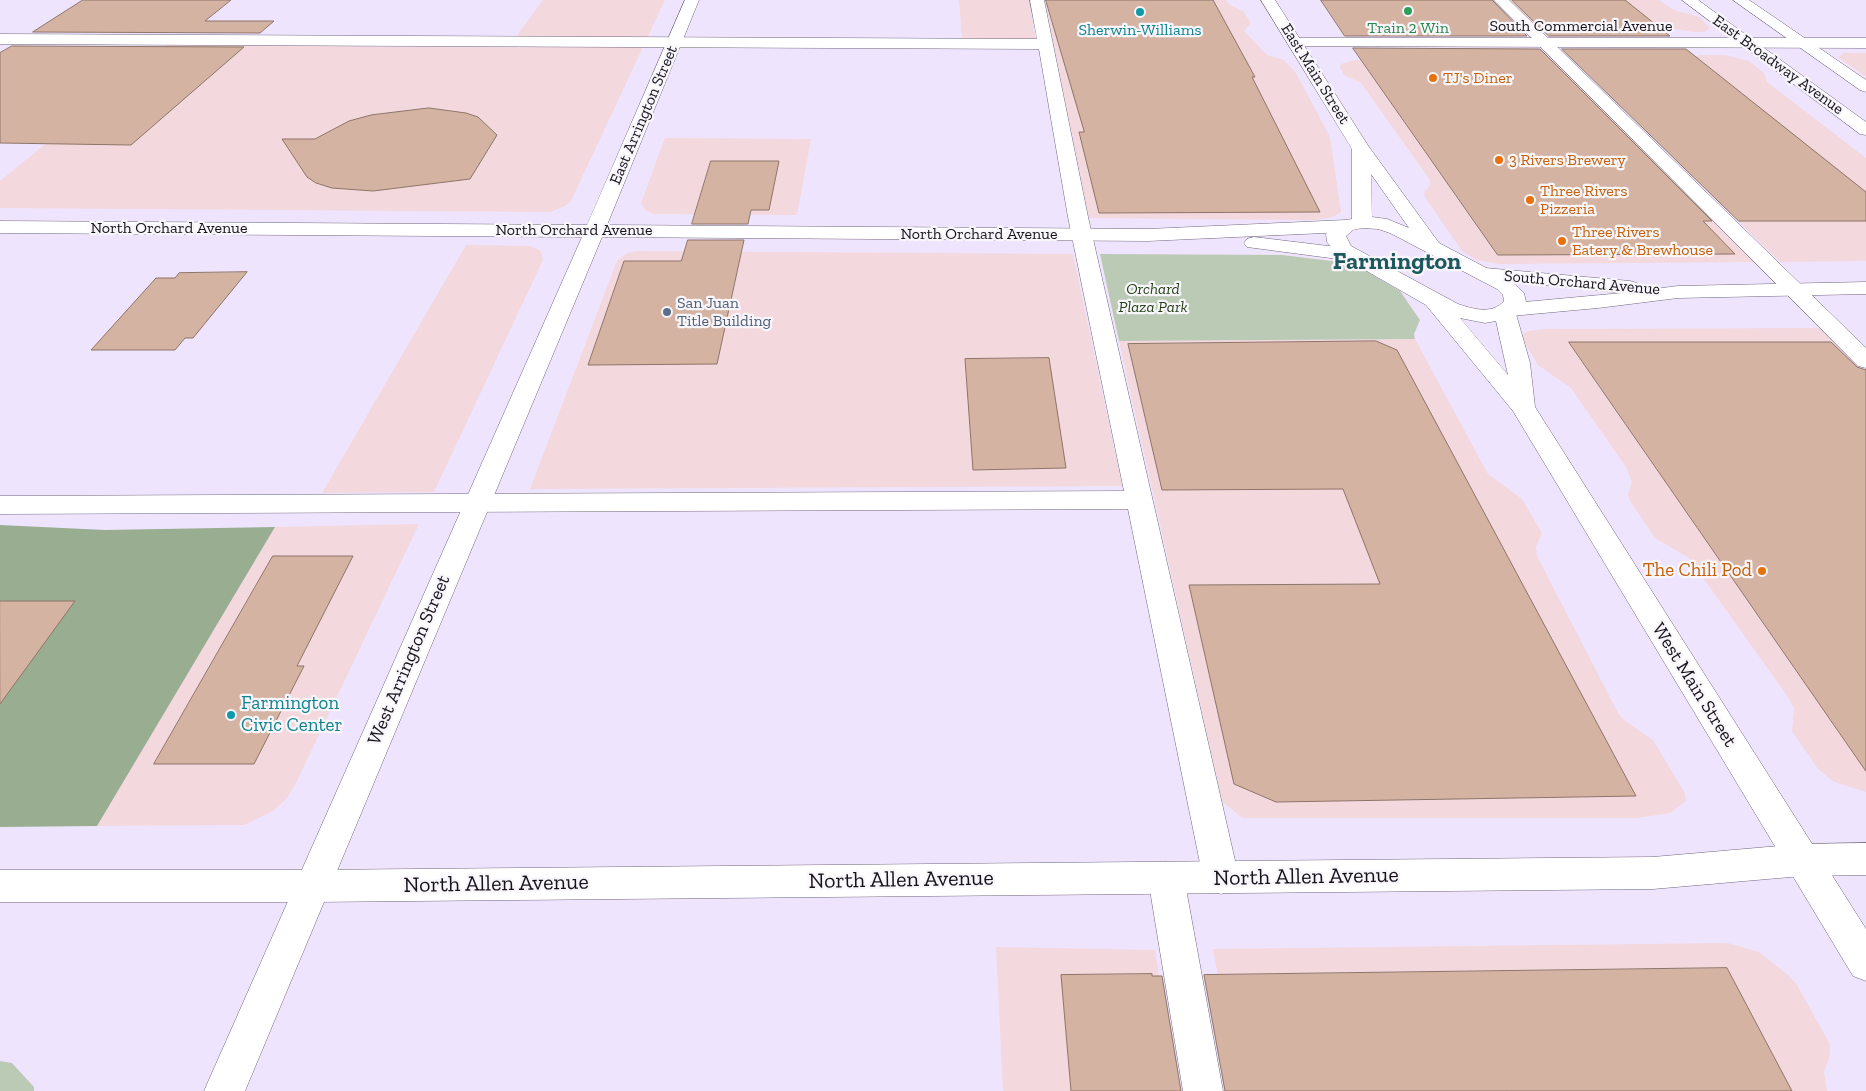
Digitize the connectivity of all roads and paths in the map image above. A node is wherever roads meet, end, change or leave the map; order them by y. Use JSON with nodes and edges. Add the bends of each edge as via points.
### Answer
{"nodes":[{"id":1,"x":692,"y":0,"type":"edge"},
{"id":2,"x":1037,"y":0,"type":"edge"},
{"id":3,"x":1268,"y":0,"type":"edge"},
{"id":4,"x":1501,"y":0,"type":"edge"},
{"id":5,"x":1689,"y":0,"type":"edge"},
{"id":6,"x":1740,"y":0,"type":"edge"},
{"id":7,"x":0,"y":40,"type":"edge"},
{"id":8,"x":674,"y":43,"type":"junction"},
{"id":9,"x":1295,"y":43,"type":"junction"},
{"id":10,"x":1546,"y":43,"type":"junction"},
{"id":11,"x":1802,"y":43,"type":"junction"},
{"id":12,"x":1866,"y":43,"type":"edge"},
{"id":13,"x":1045,"y":44,"type":"junction"},
{"id":14,"x":1749,"y":44,"type":"junction"},
{"id":15,"x":1866,"y":87,"type":"edge"},
{"id":16,"x":1866,"y":130,"type":"edge"},
{"id":17,"x":1361,"y":149,"type":"junction"},
{"id":18,"x":1354,"y":224,"type":"junction"},
{"id":19,"x":0,"y":227,"type":"edge"},
{"id":20,"x":595,"y":230,"type":"junction"},
{"id":21,"x":1082,"y":235,"type":"junction"},
{"id":22,"x":1148,"y":235,"type":"junction"},
{"id":23,"x":1434,"y":248,"type":"junction"},
{"id":24,"x":1353,"y":255,"type":"junction"},
{"id":25,"x":1485,"y":274,"type":"junction"},
{"id":26,"x":1866,"y":288,"type":"edge"},
{"id":27,"x":1793,"y":289,"type":"junction"},
{"id":28,"x":1678,"y":292,"type":"junction"},
{"id":29,"x":1433,"y":299,"type":"junction"},
{"id":30,"x":1508,"y":311,"type":"junction"},
{"id":31,"x":1866,"y":361,"type":"edge"},
{"id":32,"x":1523,"y":406,"type":"junction"},
{"id":33,"x":1139,"y":500,"type":"junction"},
{"id":34,"x":477,"y":503,"type":"junction"},
{"id":35,"x":0,"y":506,"type":"edge"},
{"id":36,"x":1866,"y":859,"type":"edge"},
{"id":37,"x":1802,"y":860,"type":"junction"},
{"id":38,"x":1166,"y":878,"type":"junction"},
{"id":39,"x":1221,"y":878,"type":"junction"},
{"id":40,"x":0,"y":886,"type":"edge"},
{"id":41,"x":311,"y":886,"type":"junction"},
{"id":42,"x":1866,"y":963,"type":"edge"},
{"id":43,"x":224,"y":1091,"type":"edge"},
{"id":44,"x":1203,"y":1091,"type":"edge"}],
"edges":[{"from":1,"to":8,"type":"street","name":"East Arrington Street"},
{"from":2,"to":13,"type":"street"},
{"from":3,"to":9,"type":"street","name":"East Main Street"},
{"from":4,"to":10,"type":"street"},
{"from":5,"to":14,"type":"street","name":"East Broadway Avenue"},
{"from":6,"to":11,"type":"street","name":"East Broadway Avenue"},
{"from":7,"to":8,"type":"street"},
{"from":8,"to":13,"type":"street"},
{"from":8,"to":20,"type":"street","name":"East Arrington Street"},
{"from":9,"to":10,"type":"street","name":"South Commercial Avenue"},
{"from":9,"to":17,"type":"street","name":"East Main Street"},
{"from":10,"to":14,"type":"street","name":"South Commercial Avenue"},
{"from":10,"to":27,"type":"street"},
{"from":11,"to":12,"type":"street","name":"South Commercial Avenue"},
{"from":11,"to":14,"type":"street","name":"South Commercial Avenue"},
{"from":11,"to":15,"type":"street","name":"East Broadway Avenue"},
{"from":13,"to":21,"type":"street"},
{"from":14,"to":16,"type":"street","name":"East Broadway Avenue"},
{"from":17,"to":18,"type":"street"},
{"from":17,"to":23,"type":"street","name":"East Main Street"},
{"from":18,"to":22,"type":"street","name":"North Orchard Avenue"},
{"from":18,"to":23,"type":"street","name":"North Orchard Avenue","via":[[1380,224],[1397,229]]},
{"from":18,"to":24,"type":"street","via":[[1336,234],[1337,242]]},
{"from":19,"to":20,"type":"street","name":"North Orchard Avenue"},
{"from":20,"to":21,"type":"street","name":"North Orchard Avenue"},
{"from":20,"to":34,"type":"street","name":"West Arrington Street"},
{"from":21,"to":22,"type":"street","name":"North Orchard Avenue"},
{"from":21,"to":33,"type":"street"},
{"from":22,"to":24,"type":"street","name":"North Orchard Avenue","via":[[1274,244]]},
{"from":23,"to":25,"type":"street","name":"North Orchard Avenue"},
{"from":24,"to":29,"type":"street","name":"South Orchard Avenue"},
{"from":25,"to":28,"type":"street","name":"South Orchard Avenue"},
{"from":25,"to":30,"type":"street","name":"West Main Street","via":[[1513,293],[1515,302]]},
{"from":26,"to":27,"type":"street","name":"South Orchard Avenue"},
{"from":27,"to":28,"type":"street","name":"South Orchard Avenue"},
{"from":27,"to":31,"type":"street"},
{"from":28,"to":30,"type":"street","name":"South Orchard Avenue"},
{"from":29,"to":30,"type":"street","name":"South Orchard Avenue","via":[[1466,314],[1485,316]]},
{"from":29,"to":32,"type":"street","name":"West Main Street","via":[[1484,364]]},
{"from":30,"to":32,"type":"street","name":"West Main Street"},
{"from":32,"to":37,"type":"street","name":"West Main Street"},
{"from":33,"to":34,"type":"street"},
{"from":33,"to":39,"type":"street"},
{"from":34,"to":35,"type":"street"},
{"from":34,"to":41,"type":"street","name":"West Arrington Street"},
{"from":36,"to":37,"type":"street","name":"North Allen Avenue"},
{"from":37,"to":39,"type":"street","name":"North Allen Avenue","via":[[1653,872]]},
{"from":37,"to":42,"type":"street","name":"West Main Street"},
{"from":38,"to":39,"type":"street","name":"North Allen Avenue"},
{"from":38,"to":41,"type":"street","name":"North Allen Avenue"},
{"from":38,"to":44,"type":"street"},
{"from":40,"to":41,"type":"street","name":"North Allen Avenue"},
{"from":41,"to":43,"type":"street","name":"West Arrington Street"}]}
